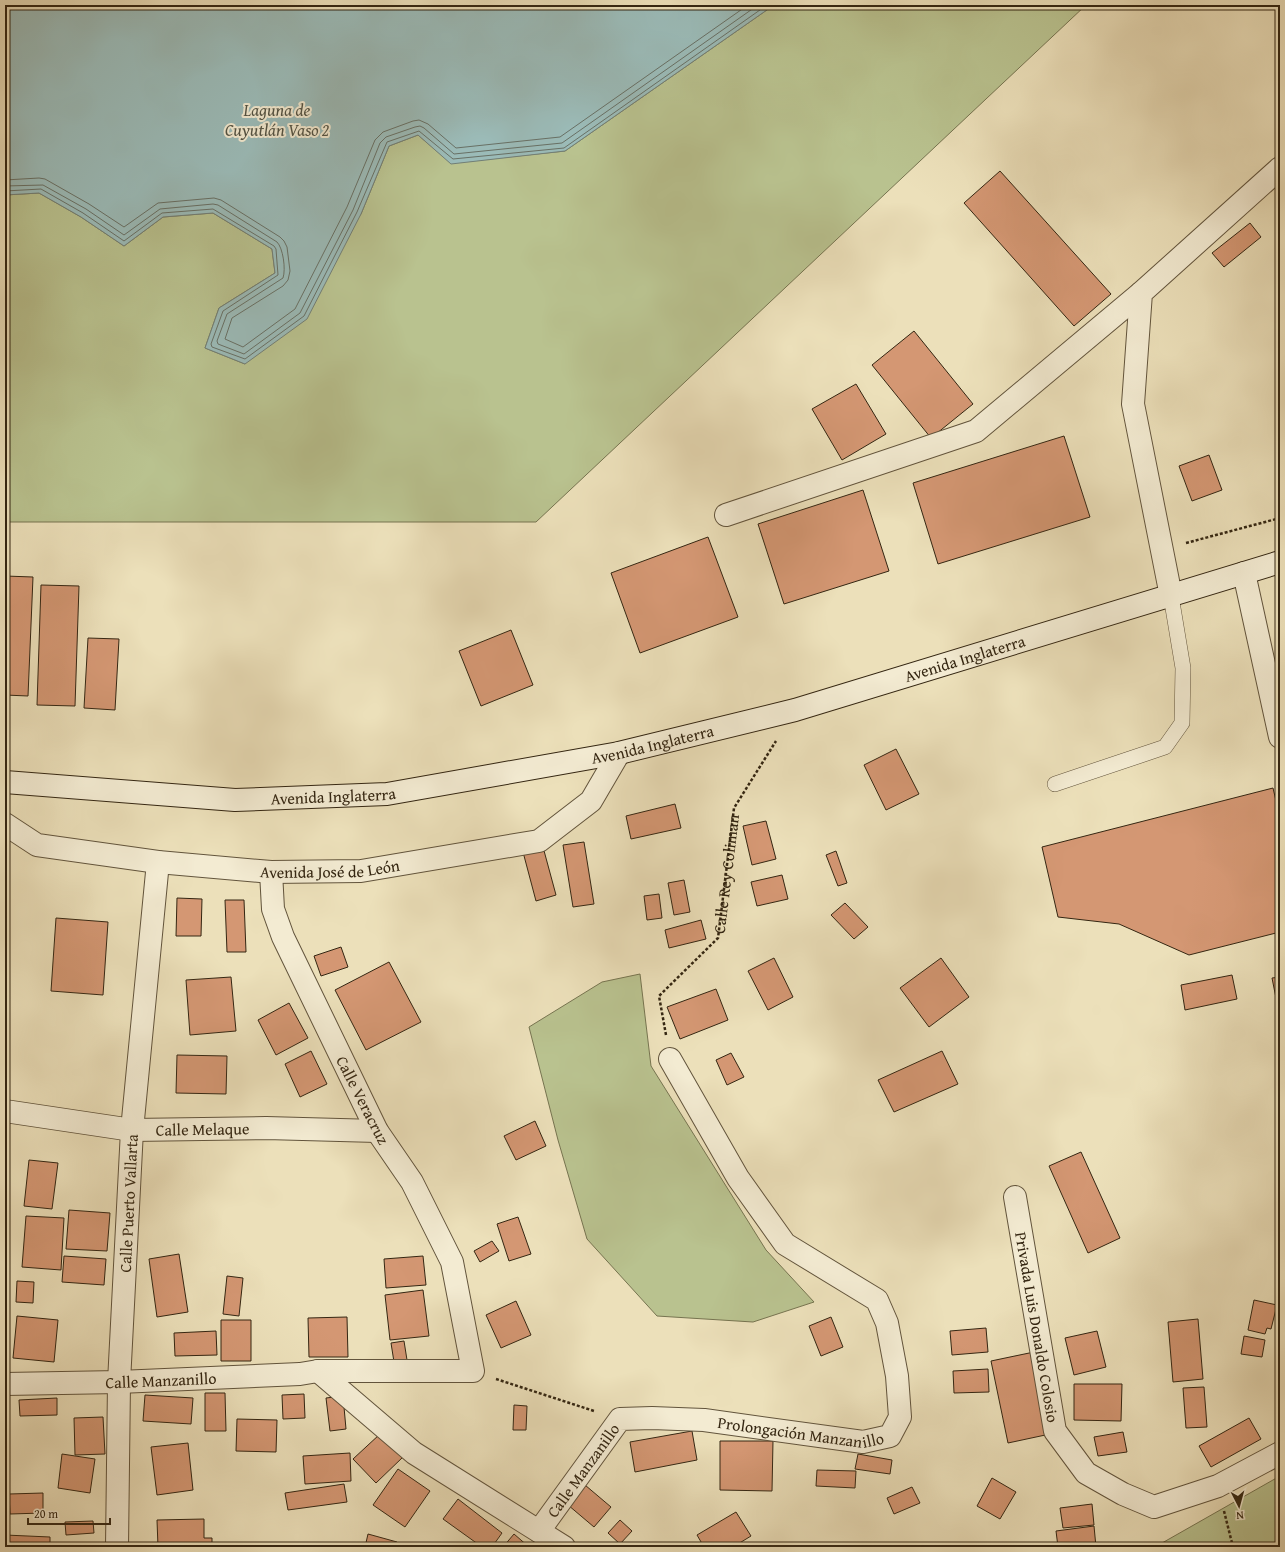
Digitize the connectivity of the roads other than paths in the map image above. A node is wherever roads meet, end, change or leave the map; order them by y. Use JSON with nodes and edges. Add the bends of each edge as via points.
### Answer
{"nodes":[{"id":1,"x":1280,"y":168,"type":"edge"},
{"id":2,"x":1141,"y":293,"type":"junction"},
{"id":3,"x":726,"y":515,"type":"dead end"},
{"id":4,"x":1280,"y":562,"type":"edge"},
{"id":5,"x":1244,"y":573,"type":"junction"},
{"id":6,"x":1170,"y":596,"type":"junction"},
{"id":7,"x":1280,"y":737,"type":"edge"},
{"id":8,"x":619,"y":753,"type":"junction"},
{"id":9,"x":5,"y":782,"type":"edge"},
{"id":10,"x":1055,"y":784,"type":"dead end"},
{"id":11,"x":5,"y":824,"type":"edge"},
{"id":12,"x":158,"y":862,"type":"junction"},
{"id":13,"x":271,"y":872,"type":"junction"},
{"id":14,"x":670,"y":1059,"type":"road end"},
{"id":15,"x":5,"y":1111,"type":"edge"},
{"id":16,"x":132,"y":1130,"type":"junction"},
{"id":17,"x":377,"y":1131,"type":"junction"},
{"id":18,"x":1015,"y":1197,"type":"dead end"},
{"id":19,"x":318,"y":1371,"type":"junction"},
{"id":20,"x":473,"y":1371,"type":"joint"},
{"id":21,"x":119,"y":1382,"type":"junction"},
{"id":22,"x":5,"y":1384,"type":"edge"},
{"id":23,"x":620,"y":1419,"type":"joint"},
{"id":24,"x":1280,"y":1453,"type":"edge"},
{"id":25,"x":539,"y":1530,"type":"junction"},
{"id":26,"x":117,"y":1547,"type":"edge"},
{"id":27,"x":564,"y":1547,"type":"edge"}],
"edges":[{"from":1,"to":2,"type":"street"},
{"from":2,"to":3,"type":"street","via":[[976,431]]},
{"from":2,"to":6,"type":"street","via":[[1133,404]]},
{"from":4,"to":5,"type":"street","name":"Avenida Inglaterra"},
{"from":5,"to":6,"type":"street","name":"Avenida Inglaterra"},
{"from":5,"to":7,"type":"street"},
{"from":6,"to":8,"type":"street","name":"Avenida Inglaterra","via":[[795,710]]},
{"from":6,"to":10,"type":"lane","via":[[1183,668],[1182,723],[1165,747]]},
{"from":8,"to":9,"type":"street","name":"Avenida Inglaterra","via":[[379,794],[235,800]]},
{"from":8,"to":13,"type":"street","name":"Avenida José de León","via":[[592,801],[540,841],[361,871]]},
{"from":11,"to":12,"type":"street","name":"Avenida José de León","via":[[37,845]]},
{"from":12,"to":13,"type":"street","name":"Avenida José de León"},
{"from":12,"to":16,"type":"street","name":"Calle Puerto Vallarta"},
{"from":13,"to":17,"type":"street","name":"Calle Veracruz","via":[[273,909],[283,937]]},
{"from":14,"to":23,"type":"street","name":"Prolongación Manzanillo","via":[[738,1178],[785,1244],[877,1300],[887,1323],[897,1376],[900,1417],[890,1436],[863,1442],[704,1420]]},
{"from":15,"to":16,"type":"street","name":"Calle Melaque"},
{"from":16,"to":17,"type":"street","name":"Calle Melaque","via":[[266,1128]]},
{"from":16,"to":21,"type":"street","name":"Calle Puerto Vallarta"},
{"from":17,"to":20,"type":"street","name":"Calle Veracruz","via":[[412,1182],[452,1262]]},
{"from":18,"to":24,"type":"street","name":"Privada Luis Donaldo Colosio","via":[[1055,1431],[1086,1473],[1122,1494],[1154,1507],[1218,1486]]},
{"from":19,"to":20,"type":"street","name":"Calle Manzanillo"},
{"from":19,"to":21,"type":"street","name":"Calle Manzanillo","via":[[300,1374]]},
{"from":19,"to":25,"type":"street","name":"Calle Manzanillo","via":[[414,1454]]},
{"from":21,"to":22,"type":"street","name":"Calle Manzanillo"},
{"from":21,"to":26,"type":"street","name":"Calle Puerto Vallarta"},
{"from":23,"to":25,"type":"street","name":"Calle Manzanillo"},
{"from":25,"to":27,"type":"street"}]}
